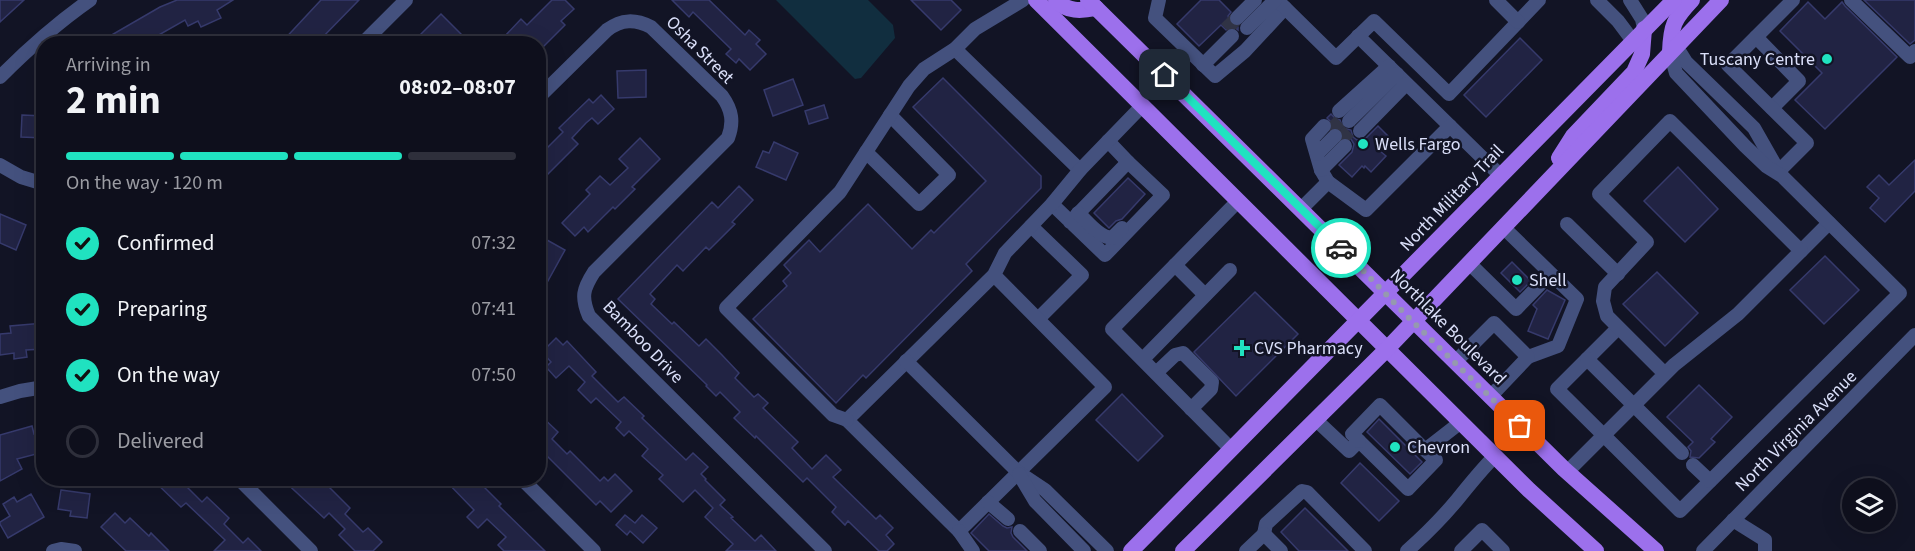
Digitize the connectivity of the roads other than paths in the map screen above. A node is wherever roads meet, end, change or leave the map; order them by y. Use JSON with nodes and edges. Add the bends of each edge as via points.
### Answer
{"nodes":[{"id":1,"x":90,"y":0,"type":"edge"},
{"id":2,"x":406,"y":0,"type":"edge"},
{"id":3,"x":1023,"y":0,"type":"edge"},
{"id":4,"x":1036,"y":0,"type":"edge"},
{"id":5,"x":1056,"y":0,"type":"edge"},
{"id":6,"x":1159,"y":0,"type":"edge"},
{"id":7,"x":1255,"y":0,"type":"edge"},
{"id":8,"x":1268,"y":0,"type":"edge"},
{"id":9,"x":1496,"y":0,"type":"edge"},
{"id":10,"x":1539,"y":0,"type":"edge"},
{"id":11,"x":1597,"y":0,"type":"edge"},
{"id":12,"x":1630,"y":0,"type":"edge"},
{"id":13,"x":1674,"y":0,"type":"edge"},
{"id":14,"x":1692,"y":0,"type":"edge"},
{"id":15,"x":1721,"y":0,"type":"edge"},
{"id":16,"x":1793,"y":0,"type":"edge"},
{"id":17,"x":1851,"y":0,"type":"edge"},
{"id":18,"x":1096,"y":3,"type":"edge"},
{"id":19,"x":1279,"y":3,"type":"edge"},
{"id":20,"x":1518,"y":22,"type":"junction"},
{"id":21,"x":1243,"y":24,"type":"junction"},
{"id":22,"x":1231,"y":35,"type":"tunnel mouth"},
{"id":23,"x":1639,"y":35,"type":"junction"},
{"id":24,"x":43,"y":36,"type":"edge"},
{"id":25,"x":370,"y":36,"type":"edge"},
{"id":26,"x":1358,"y":36,"type":"junction"},
{"id":27,"x":1756,"y":37,"type":"junction"},
{"id":28,"x":36,"y":42,"type":"edge"},
{"id":29,"x":955,"y":49,"type":"junction"},
{"id":30,"x":1673,"y":49,"type":"junction"},
{"id":31,"x":1915,"y":51,"type":"edge"},
{"id":32,"x":1205,"y":67,"type":"junction"},
{"id":33,"x":1397,"y":74,"type":"junction"},
{"id":34,"x":0,"y":77,"type":"edge"},
{"id":35,"x":546,"y":90,"type":"edge"},
{"id":36,"x":1142,"y":106,"type":"junction"},
{"id":37,"x":1772,"y":108,"type":"junction"},
{"id":38,"x":890,"y":115,"type":"junction"},
{"id":39,"x":732,"y":118,"type":"joint"},
{"id":40,"x":1350,"y":121,"type":"tunnel mouth"},
{"id":41,"x":1450,"y":126,"type":"junction"},
{"id":42,"x":1108,"y":141,"type":"junction"},
{"id":43,"x":866,"y":152,"type":"junction"},
{"id":44,"x":1319,"y":159,"type":"junction"},
{"id":45,"x":1128,"y":162,"type":"junction"},
{"id":46,"x":0,"y":165,"type":"edge"},
{"id":47,"x":1080,"y":170,"type":"junction"},
{"id":48,"x":1780,"y":173,"type":"junction"},
{"id":49,"x":1501,"y":176,"type":"junction"},
{"id":50,"x":36,"y":181,"type":"edge"},
{"id":51,"x":1540,"y":189,"type":"junction"},
{"id":52,"x":1238,"y":201,"type":"junction"},
{"id":53,"x":1052,"y":204,"type":"junction"},
{"id":54,"x":1301,"y":209,"type":"junction"},
{"id":55,"x":1074,"y":217,"type":"junction"},
{"id":56,"x":1829,"y":223,"type":"junction"},
{"id":57,"x":1567,"y":224,"type":"dead end"},
{"id":58,"x":1031,"y":226,"type":"junction"},
{"id":59,"x":1503,"y":228,"type":"junction"},
{"id":60,"x":1801,"y":251,"type":"junction"},
{"id":61,"x":1469,"y":263,"type":"junction"},
{"id":62,"x":1175,"y":265,"type":"junction"},
{"id":63,"x":1230,"y":270,"type":"dead end"},
{"id":64,"x":1550,"y":274,"type":"junction"},
{"id":65,"x":1618,"y":274,"type":"junction"},
{"id":66,"x":994,"y":275,"type":"junction"},
{"id":67,"x":1386,"y":293,"type":"junction"},
{"id":68,"x":1205,"y":295,"type":"junction"},
{"id":69,"x":1516,"y":309,"type":"junction"},
{"id":70,"x":1038,"y":319,"type":"junction"},
{"id":71,"x":1359,"y":321,"type":"junction"},
{"id":72,"x":1413,"y":322,"type":"junction"},
{"id":73,"x":1494,"y":323,"type":"junction"},
{"id":74,"x":1618,"y":328,"type":"junction"},
{"id":75,"x":1915,"y":335,"type":"edge"},
{"id":76,"x":1386,"y":350,"type":"junction"},
{"id":77,"x":1528,"y":357,"type":"junction"},
{"id":78,"x":1587,"y":359,"type":"junction"},
{"id":79,"x":1143,"y":360,"type":"junction"},
{"id":80,"x":906,"y":361,"type":"junction"},
{"id":81,"x":1455,"y":362,"type":"junction"},
{"id":82,"x":1155,"y":373,"type":"junction"},
{"id":83,"x":1665,"y":374,"type":"junction"},
{"id":84,"x":36,"y":388,"type":"edge"},
{"id":85,"x":1490,"y":396,"type":"junction"},
{"id":86,"x":0,"y":397,"type":"edge"},
{"id":87,"x":1634,"y":405,"type":"junction"},
{"id":88,"x":1191,"y":409,"type":"junction"},
{"id":89,"x":847,"y":420,"type":"junction"},
{"id":90,"x":1316,"y":420,"type":"junction"},
{"id":91,"x":1461,"y":422,"type":"junction"},
{"id":92,"x":1604,"y":435,"type":"junction"},
{"id":93,"x":1359,"y":441,"type":"junction"},
{"id":94,"x":1231,"y":449,"type":"junction"},
{"id":95,"x":1425,"y":450,"type":"junction"},
{"id":96,"x":1682,"y":453,"type":"dead end"},
{"id":97,"x":1495,"y":456,"type":"junction"},
{"id":98,"x":1693,"y":465,"type":"dead end"},
{"id":99,"x":1567,"y":471,"type":"junction"},
{"id":100,"x":1018,"y":472,"type":"junction"},
{"id":101,"x":1710,"y":481,"type":"junction"},
{"id":102,"x":246,"y":486,"type":"edge"},
{"id":103,"x":529,"y":486,"type":"edge"},
{"id":104,"x":988,"y":502,"type":"junction"},
{"id":105,"x":1008,"y":519,"type":"dead end"},
{"id":106,"x":1733,"y":520,"type":"junction"},
{"id":107,"x":959,"y":531,"type":"junction"},
{"id":108,"x":1020,"y":531,"type":"dead end"},
{"id":109,"x":1264,"y":534,"type":"junction"},
{"id":110,"x":53,"y":551,"type":"edge"},
{"id":111,"x":75,"y":551,"type":"edge"},
{"id":112,"x":310,"y":551,"type":"edge"},
{"id":113,"x":594,"y":551,"type":"edge"},
{"id":114,"x":825,"y":551,"type":"edge"},
{"id":115,"x":973,"y":551,"type":"edge"},
{"id":116,"x":1040,"y":551,"type":"edge"},
{"id":117,"x":1084,"y":551,"type":"edge"},
{"id":118,"x":1107,"y":551,"type":"edge"},
{"id":119,"x":1131,"y":551,"type":"edge"},
{"id":120,"x":1184,"y":551,"type":"edge"},
{"id":121,"x":1246,"y":551,"type":"edge"},
{"id":122,"x":1281,"y":551,"type":"edge"},
{"id":123,"x":1365,"y":551,"type":"edge"},
{"id":124,"x":1407,"y":551,"type":"edge"},
{"id":125,"x":1461,"y":551,"type":"edge"},
{"id":126,"x":1503,"y":551,"type":"edge"},
{"id":127,"x":1596,"y":551,"type":"edge"},
{"id":128,"x":1656,"y":551,"type":"edge"},
{"id":129,"x":1703,"y":551,"type":"edge"},
{"id":130,"x":1765,"y":551,"type":"edge"}],
"edges":[{"from":1,"to":24,"type":"street"},
{"from":2,"to":25,"type":"street"},
{"from":3,"to":29,"type":"street","via":[[975,29]]},
{"from":4,"to":36,"type":"main road"},
{"from":5,"to":18,"type":"main road","via":[[1080,11]]},
{"from":6,"to":32,"type":"street","via":[[1155,18]]},
{"from":7,"to":21,"type":"street"},
{"from":8,"to":21,"type":"street"},
{"from":9,"to":20,"type":"street"},
{"from":10,"to":20,"type":"street"},
{"from":11,"to":23,"type":"street"},
{"from":12,"to":23,"type":"street","via":[[1641,19]]},
{"from":13,"to":23,"type":"main road","name":"North Military Trail"},
{"from":14,"to":30,"type":"main road","via":[[1677,17],[1671,34]]},
{"from":15,"to":30,"type":"main road"},
{"from":16,"to":27,"type":"street"},
{"from":17,"to":31,"type":"street","via":[[1910,57]]},
{"from":18,"to":54,"type":"main road","name":"Northlake Boulevard"},
{"from":19,"to":21,"type":"street"},
{"from":19,"to":26,"type":"street","via":[[1336,58]]},
{"from":19,"to":32,"type":"street","via":[[1245,51]]},
{"from":20,"to":26,"type":"street","via":[[1449,94],[1374,21]]},
{"from":22,"to":32,"type":"street"},
{"from":23,"to":49,"type":"main road","name":"North Military Trail"},
{"from":23,"to":51,"type":"main road","via":[[1642,54],[1634,72],[1573,136]]},
{"from":26,"to":33,"type":"street"},
{"from":27,"to":37,"type":"street","via":[[1799,81]]},
{"from":27,"to":37,"type":"street","via":[[1728,65]]},
{"from":28,"to":34,"type":"street"},
{"from":29,"to":38,"type":"street","via":[[924,69]]},
{"from":29,"to":47,"type":"street"},
{"from":30,"to":48,"type":"street","via":[[1676,73],[1745,146],[1766,166]]},
{"from":30,"to":51,"type":"main road"},
{"from":33,"to":40,"type":"street"},
{"from":33,"to":41,"type":"street"},
{"from":35,"to":39,"type":"street","name":"Osha Street","via":[[607,30],[632,20],[651,27],[722,96]]},
{"from":36,"to":42,"type":"street"},
{"from":36,"to":52,"type":"main road"},
{"from":37,"to":48,"type":"street","via":[[1807,143]]},
{"from":38,"to":43,"type":"street"},
{"from":38,"to":43,"type":"street","via":[[949,175],[919,204]]},
{"from":39,"to":114,"type":"street","name":"Bamboo Drive","via":[[728,138],[594,272],[586,286],[585,306],[590,316]]},
{"from":41,"to":44,"type":"street","via":[[1366,210]]},
{"from":41,"to":49,"type":"street"},
{"from":42,"to":45,"type":"street"},
{"from":42,"to":47,"type":"street"},
{"from":43,"to":89,"type":"street","via":[[840,192],[726,308],[832,415]]},
{"from":44,"to":44,"type":"street","via":[[1334,136]]},
{"from":44,"to":54,"type":"street"},
{"from":45,"to":55,"type":"street"},
{"from":45,"to":55,"type":"street","via":[[1163,195],[1105,255]]},
{"from":46,"to":50,"type":"street"},
{"from":47,"to":53,"type":"street"},
{"from":48,"to":56,"type":"street"},
{"from":49,"to":67,"type":"main road","name":"North Military Trail"},
{"from":51,"to":59,"type":"main road"},
{"from":52,"to":62,"type":"street"},
{"from":52,"to":71,"type":"main road"},
{"from":53,"to":55,"type":"street"},
{"from":53,"to":58,"type":"street"},
{"from":54,"to":67,"type":"main road","name":"Northlake Boulevard"},
{"from":56,"to":60,"type":"street"},
{"from":56,"to":101,"type":"street","via":[[1900,293]]},
{"from":57,"to":65,"type":"street"},
{"from":58,"to":66,"type":"street","via":[[1005,253]]},
{"from":58,"to":70,"type":"street","via":[[1082,275]]},
{"from":59,"to":61,"type":"main road"},
{"from":59,"to":64,"type":"street"},
{"from":60,"to":65,"type":"street","via":[[1670,121],[1599,194],[1647,242]]},
{"from":60,"to":83,"type":"street","via":[[1738,314]]},
{"from":61,"to":69,"type":"street"},
{"from":61,"to":72,"type":"main road"},
{"from":62,"to":68,"type":"street"},
{"from":62,"to":79,"type":"street","via":[[1112,329]]},
{"from":63,"to":68,"type":"street"},
{"from":64,"to":69,"type":"street"},
{"from":64,"to":77,"type":"street","via":[[1577,299],[1558,346]]},
{"from":65,"to":74,"type":"street","via":[[1605,287],[1603,301],[1606,316]]},
{"from":66,"to":70,"type":"street"},
{"from":66,"to":80,"type":"street"},
{"from":67,"to":71,"type":"main road","name":"North Military Trail"},
{"from":67,"to":72,"type":"main road","name":"Northlake Boulevard"},
{"from":68,"to":79,"type":"street"},
{"from":69,"to":73,"type":"street"},
{"from":70,"to":100,"type":"street","via":[[1105,387]]},
{"from":71,"to":76,"type":"main road"},
{"from":71,"to":94,"type":"main road","name":"North Military Trail"},
{"from":72,"to":76,"type":"main road"},
{"from":72,"to":81,"type":"main road","name":"Northlake Boulevard"},
{"from":73,"to":77,"type":"street"},
{"from":73,"to":81,"type":"street"},
{"from":74,"to":78,"type":"street"},
{"from":74,"to":83,"type":"street"},
{"from":75,"to":106,"type":"street","name":"North Virginia Avenue"},
{"from":76,"to":90,"type":"main road"},
{"from":76,"to":91,"type":"main road"},
{"from":77,"to":85,"type":"street"},
{"from":78,"to":87,"type":"street"},
{"from":78,"to":92,"type":"street","via":[[1557,388]]},
{"from":79,"to":82,"type":"street"},
{"from":80,"to":89,"type":"street"},
{"from":80,"to":100,"type":"street"},
{"from":81,"to":85,"type":"main road","name":"Northlake Boulevard"},
{"from":82,"to":88,"type":"street"},
{"from":82,"to":88,"type":"street","via":[[1175,355],[1183,353],[1212,384]]},
{"from":83,"to":87,"type":"street"},
{"from":84,"to":86,"type":"street"},
{"from":85,"to":99,"type":"main road","name":"Northlake Boulevard"},
{"from":87,"to":92,"type":"street"},
{"from":87,"to":96,"type":"street"},
{"from":88,"to":94,"type":"street"},
{"from":89,"to":107,"type":"street"},
{"from":90,"to":93,"type":"street","via":[[1349,451]]},
{"from":90,"to":120,"type":"main road"},
{"from":91,"to":95,"type":"street"},
{"from":91,"to":97,"type":"main road"},
{"from":92,"to":99,"type":"street"},
{"from":92,"to":101,"type":"street","via":[[1680,511]]},
{"from":93,"to":95,"type":"street","via":[[1352,434],[1380,405]]},
{"from":93,"to":95,"type":"street","via":[[1408,489],[1436,460]]},
{"from":94,"to":119,"type":"main road","name":"North Military Trail"},
{"from":97,"to":124,"type":"street"},
{"from":97,"to":127,"type":"main road"},
{"from":98,"to":101,"type":"street"},
{"from":99,"to":128,"type":"main road","name":"Northlake Boulevard"},
{"from":100,"to":104,"type":"street"},
{"from":100,"to":117,"type":"street","via":[[1035,501]]},
{"from":100,"to":118,"type":"street","via":[[1045,490]]},
{"from":102,"to":112,"type":"street"},
{"from":103,"to":113,"type":"street"},
{"from":104,"to":105,"type":"street"},
{"from":104,"to":107,"type":"street"},
{"from":106,"to":129,"type":"street","name":"North Virginia Avenue"},
{"from":106,"to":130,"type":"street","via":[[1765,540]]},
{"from":107,"to":115,"type":"street"},
{"from":108,"to":116,"type":"street"},
{"from":109,"to":121,"type":"street"},
{"from":109,"to":122,"type":"street"},
{"from":109,"to":123,"type":"street","via":[[1266,524],[1302,491]]},
{"from":110,"to":111,"type":"street"},
{"from":125,"to":126,"type":"street","via":[[1482,530]]}]}
